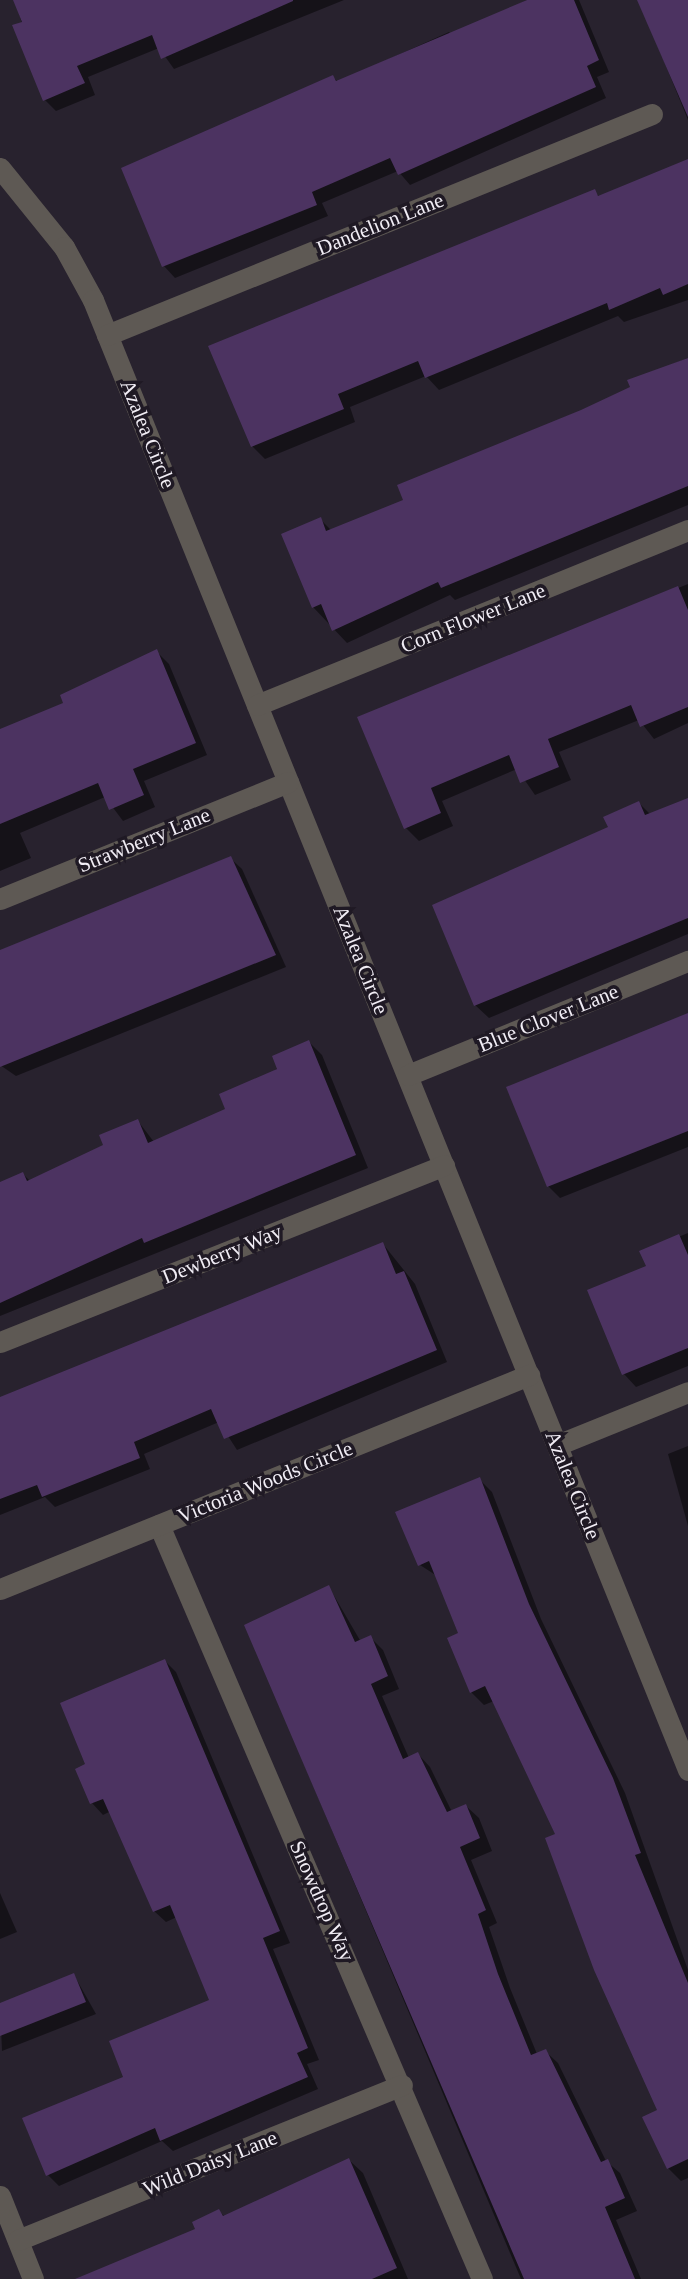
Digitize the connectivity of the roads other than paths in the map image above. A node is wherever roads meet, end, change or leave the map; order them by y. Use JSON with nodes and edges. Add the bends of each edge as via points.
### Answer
{"nodes":[{"id":1,"x":652,"y":114,"type":"dead end"},
{"id":2,"x":0,"y":168,"type":"edge"},
{"id":3,"x":107,"y":335,"type":"junction"},
{"id":4,"x":688,"y":530,"type":"edge"},
{"id":5,"x":257,"y":705,"type":"junction"},
{"id":6,"x":288,"y":782,"type":"junction"},
{"id":7,"x":0,"y":899,"type":"edge"},
{"id":8,"x":688,"y":961,"type":"edge"},
{"id":9,"x":408,"y":1075,"type":"junction"},
{"id":10,"x":444,"y":1165,"type":"junction"},
{"id":11,"x":0,"y":1342,"type":"edge"},
{"id":12,"x":529,"y":1375,"type":"junction"},
{"id":13,"x":688,"y":1392,"type":"edge"},
{"id":14,"x":557,"y":1445,"type":"junction"},
{"id":15,"x":159,"y":1525,"type":"junction"},
{"id":16,"x":0,"y":1589,"type":"edge"},
{"id":17,"x":688,"y":1770,"type":"edge"},
{"id":18,"x":402,"y":2085,"type":"junction"},
{"id":19,"x":0,"y":2196,"type":"edge"},
{"id":20,"x":18,"y":2240,"type":"junction"},
{"id":21,"x":33,"y":2279,"type":"edge"},
{"id":22,"x":482,"y":2279,"type":"edge"}],
"edges":[{"from":1,"to":3,"type":"street","name":"Dandelion Lane"},
{"from":2,"to":3,"type":"street","name":"Azalea Circle","via":[[64,247]]},
{"from":3,"to":5,"type":"street","name":"Azalea Circle"},
{"from":4,"to":5,"type":"street","name":"Corn Flower Lane"},
{"from":5,"to":6,"type":"street","name":"Azalea Circle"},
{"from":6,"to":7,"type":"street","name":"Strawberry Lane"},
{"from":6,"to":9,"type":"street","name":"Azalea Circle"},
{"from":8,"to":9,"type":"street","name":"Blue Clover Lane"},
{"from":9,"to":10,"type":"street","name":"Azalea Circle"},
{"from":10,"to":11,"type":"street","name":"Dewberry Way"},
{"from":10,"to":12,"type":"street","name":"Azalea Circle"},
{"from":12,"to":14,"type":"street","name":"Azalea Circle"},
{"from":12,"to":15,"type":"street","name":"Victoria Woods Circle"},
{"from":13,"to":14,"type":"street"},
{"from":14,"to":17,"type":"street","name":"Azalea Circle"},
{"from":15,"to":16,"type":"street","name":"Victoria Woods Circle"},
{"from":15,"to":18,"type":"street","name":"Snowdrop Way"},
{"from":18,"to":20,"type":"street","name":"Wild Daisy Lane"},
{"from":18,"to":22,"type":"street","name":"Snowdrop Way"},
{"from":19,"to":20,"type":"street"},
{"from":20,"to":21,"type":"street"}]}
